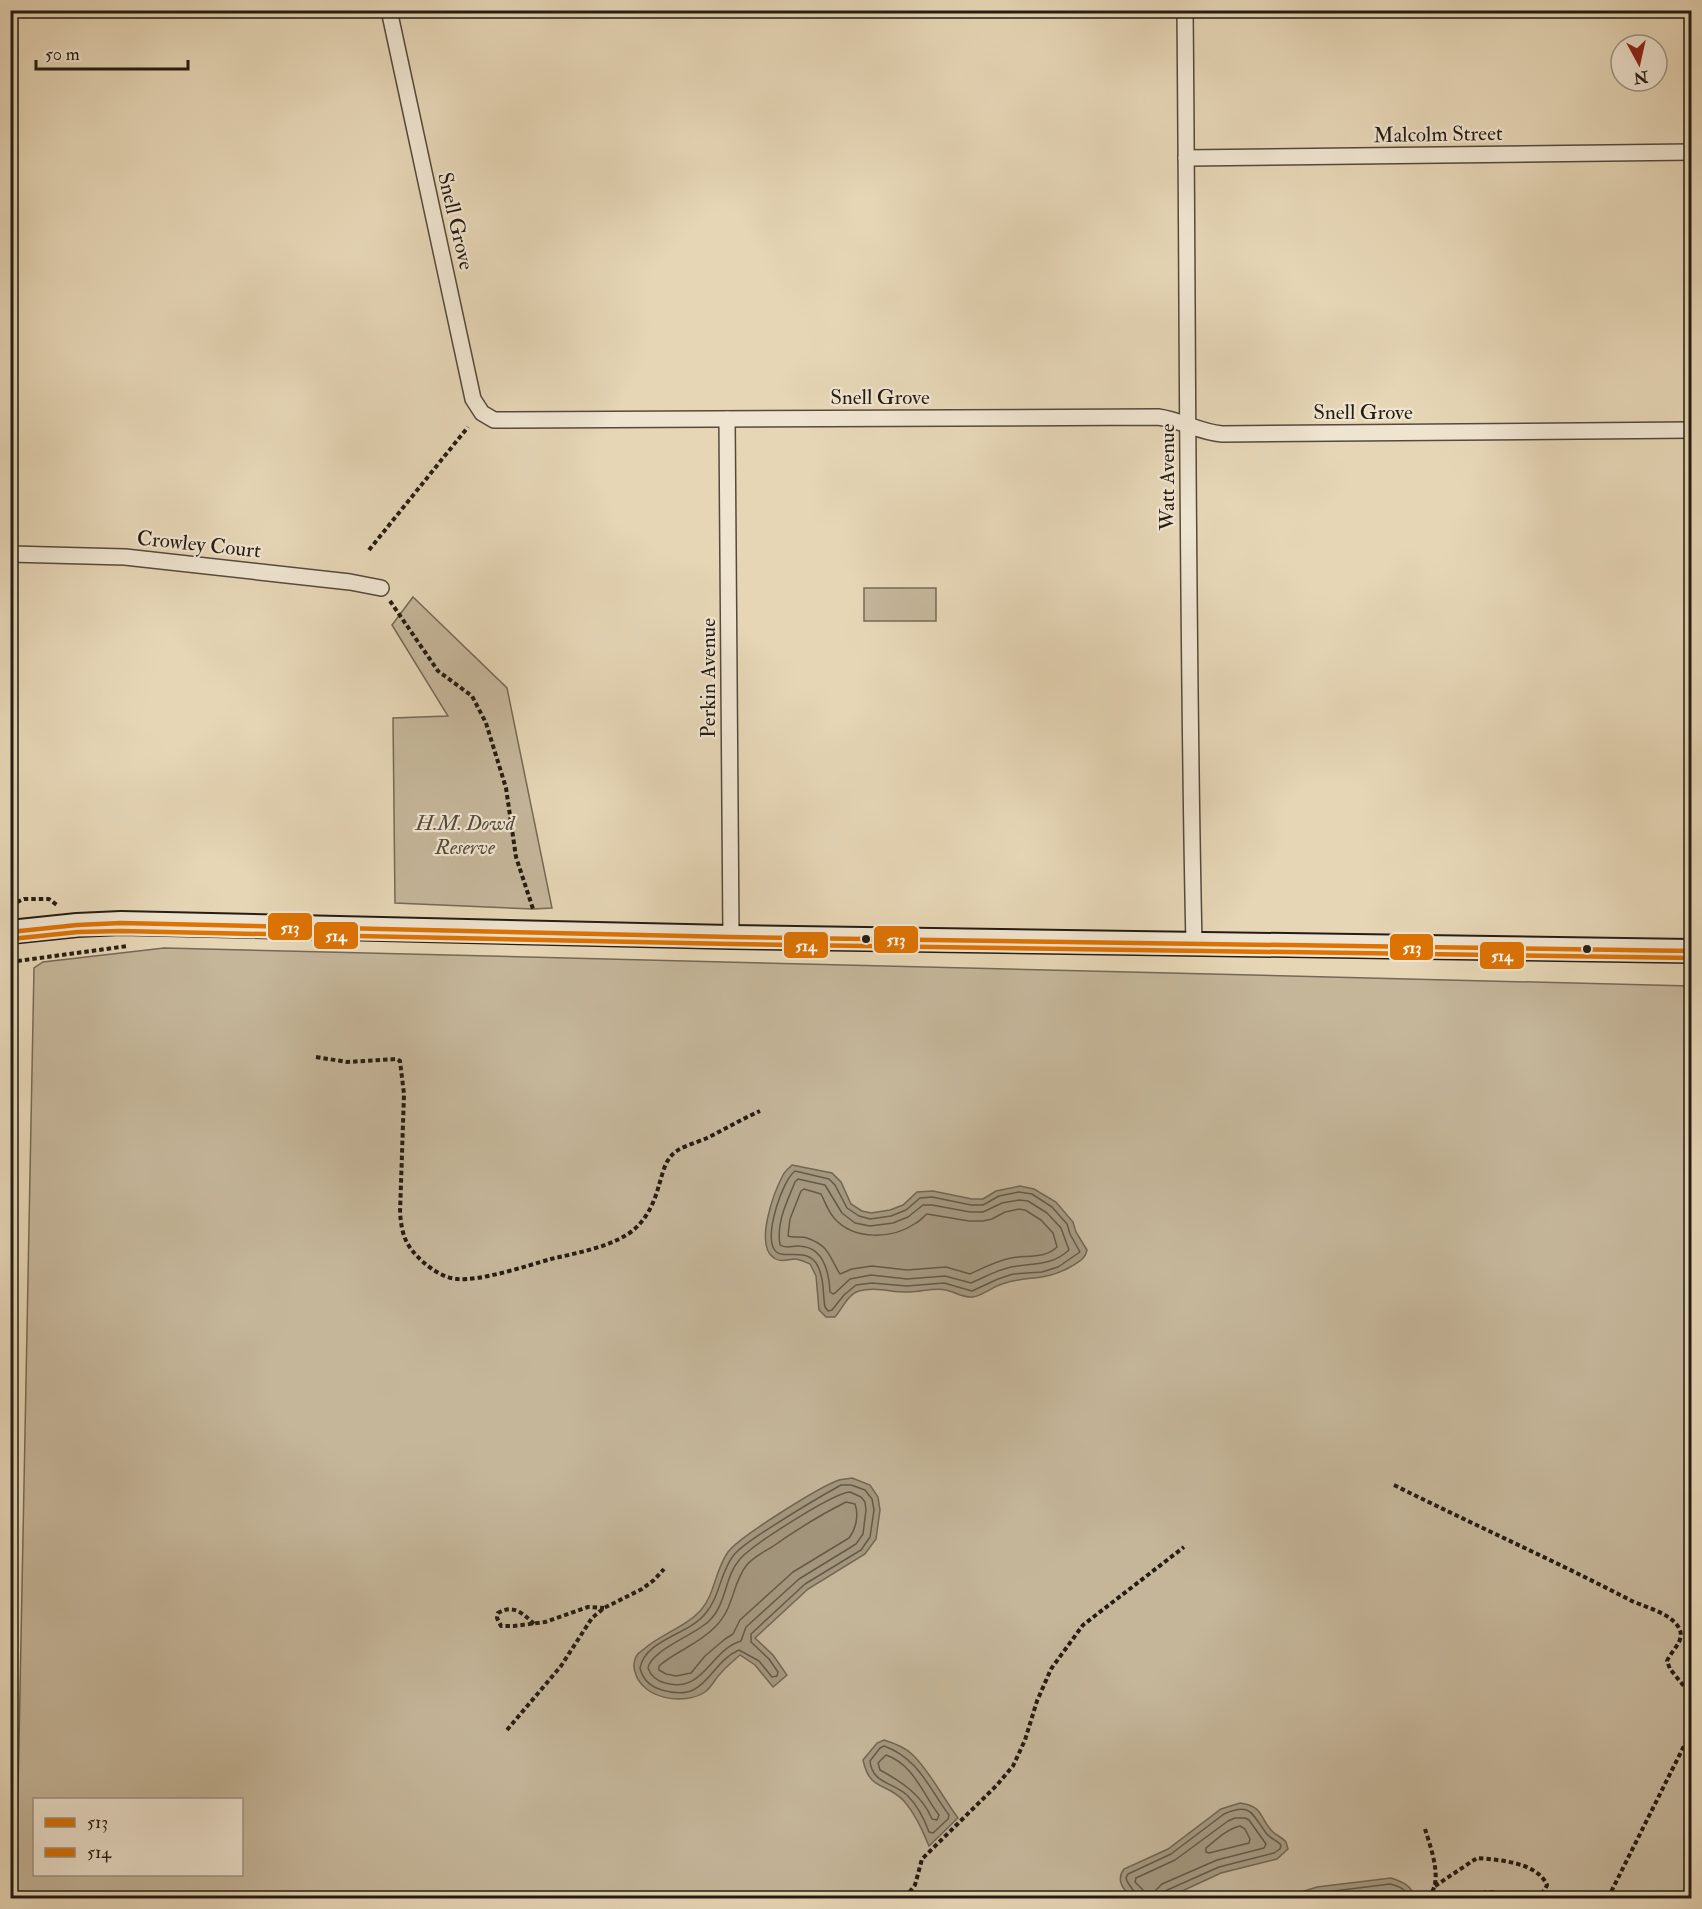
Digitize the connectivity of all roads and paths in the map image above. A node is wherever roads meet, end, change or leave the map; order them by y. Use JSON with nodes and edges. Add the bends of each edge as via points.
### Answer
{"nodes":[{"id":1,"x":389,"y":10,"type":"edge"},
{"id":2,"x":1185,"y":10,"type":"edge"},
{"id":3,"x":1692,"y":152,"type":"edge"},
{"id":4,"x":1186,"y":158,"type":"junction"},
{"id":5,"x":727,"y":419,"type":"junction"},
{"id":6,"x":1189,"y":425,"type":"junction"},
{"id":7,"x":468,"y":428,"type":"dead end"},
{"id":8,"x":1692,"y":430,"type":"edge"},
{"id":9,"x":369,"y":550,"type":"dead end"},
{"id":10,"x":10,"y":554,"type":"edge"},
{"id":11,"x":381,"y":588,"type":"joint"},
{"id":12,"x":10,"y":905,"type":"edge"},
{"id":13,"x":57,"y":905,"type":"dead end"},
{"id":14,"x":533,"y":909,"type":"dead end"},
{"id":15,"x":10,"y":932,"type":"edge"},
{"id":16,"x":731,"y":937,"type":"junction"},
{"id":17,"x":1194,"y":944,"type":"junction"},
{"id":18,"x":1692,"y":951,"type":"edge"},
{"id":19,"x":316,"y":1057,"type":"dead end"},
{"id":20,"x":760,"y":1111,"type":"dead end"},
{"id":21,"x":1394,"y":1485,"type":"dead end"},
{"id":22,"x":1184,"y":1547,"type":"dead end"},
{"id":23,"x":664,"y":1569,"type":"dead end"},
{"id":24,"x":604,"y":1608,"type":"junction"},
{"id":25,"x":534,"y":1624,"type":"junction"},
{"id":26,"x":1692,"y":1696,"type":"edge"},
{"id":27,"x":507,"y":1730,"type":"dead end"},
{"id":28,"x":1692,"y":1730,"type":"edge"},
{"id":29,"x":1425,"y":1829,"type":"dead end"},
{"id":30,"x":1434,"y":1886,"type":"junction"},
{"id":31,"x":905,"y":1899,"type":"edge"},
{"id":32,"x":1429,"y":1899,"type":"edge"},
{"id":33,"x":1472,"y":1899,"type":"edge"},
{"id":34,"x":1608,"y":1899,"type":"edge"}],
"edges":[{"from":1,"to":5,"type":"street","name":"Snell Grove","via":[[473,399],[482,413],[502,422]]},
{"from":2,"to":4,"type":"street","name":"Watt Avenue"},
{"from":3,"to":4,"type":"street","name":"Malcolm Street"},
{"from":4,"to":6,"type":"street","name":"Watt Avenue"},
{"from":5,"to":6,"type":"street","name":"Snell Grove","via":[[1158,417]]},
{"from":5,"to":16,"type":"street","name":"Perkin Avenue"},
{"from":6,"to":8,"type":"street","name":"Snell Grove","via":[[1221,434]]},
{"from":6,"to":17,"type":"street","name":"Watt Avenue"},
{"from":7,"to":9,"type":"path"},
{"from":10,"to":11,"type":"street","name":"Crowley Court","via":[[125,557]]},
{"from":11,"to":14,"type":"path","via":[[438,670],[472,696],[486,723],[506,788],[516,857]]},
{"from":12,"to":13,"type":"path","via":[[24,899],[49,899]]},
{"from":15,"to":16,"type":"main road","via":[[121,923]]},
{"from":16,"to":17,"type":"main road"},
{"from":17,"to":18,"type":"main road"},
{"from":19,"to":20,"type":"path","via":[[347,1062],[400,1062],[404,1094],[400,1213],[405,1242],[428,1267],[457,1279],[527,1266],[627,1235],[644,1221],[671,1155]]},
{"from":21,"to":26,"type":"path","via":[[1667,1617],[1678,1625],[1681,1637],[1667,1661]]},
{"from":22,"to":31,"type":"path","via":[[1083,1625],[1051,1670],[1013,1766],[922,1859],[915,1885]]},
{"from":23,"to":24,"type":"path","via":[[642,1589]]},
{"from":24,"to":25,"type":"path","via":[[588,1607]]},
{"from":24,"to":27,"type":"path","via":[[592,1618],[561,1666]]},
{"from":25,"to":25,"type":"path","via":[[501,1626],[498,1613],[512,1609]]},
{"from":28,"to":34,"type":"path"},
{"from":29,"to":30,"type":"path","via":[[1434,1865]]},
{"from":30,"to":32,"type":"path"},
{"from":30,"to":33,"type":"path","via":[[1477,1858],[1531,1870],[1541,1875],[1547,1886],[1545,1891],[1525,1898],[1492,1892]]}]}
